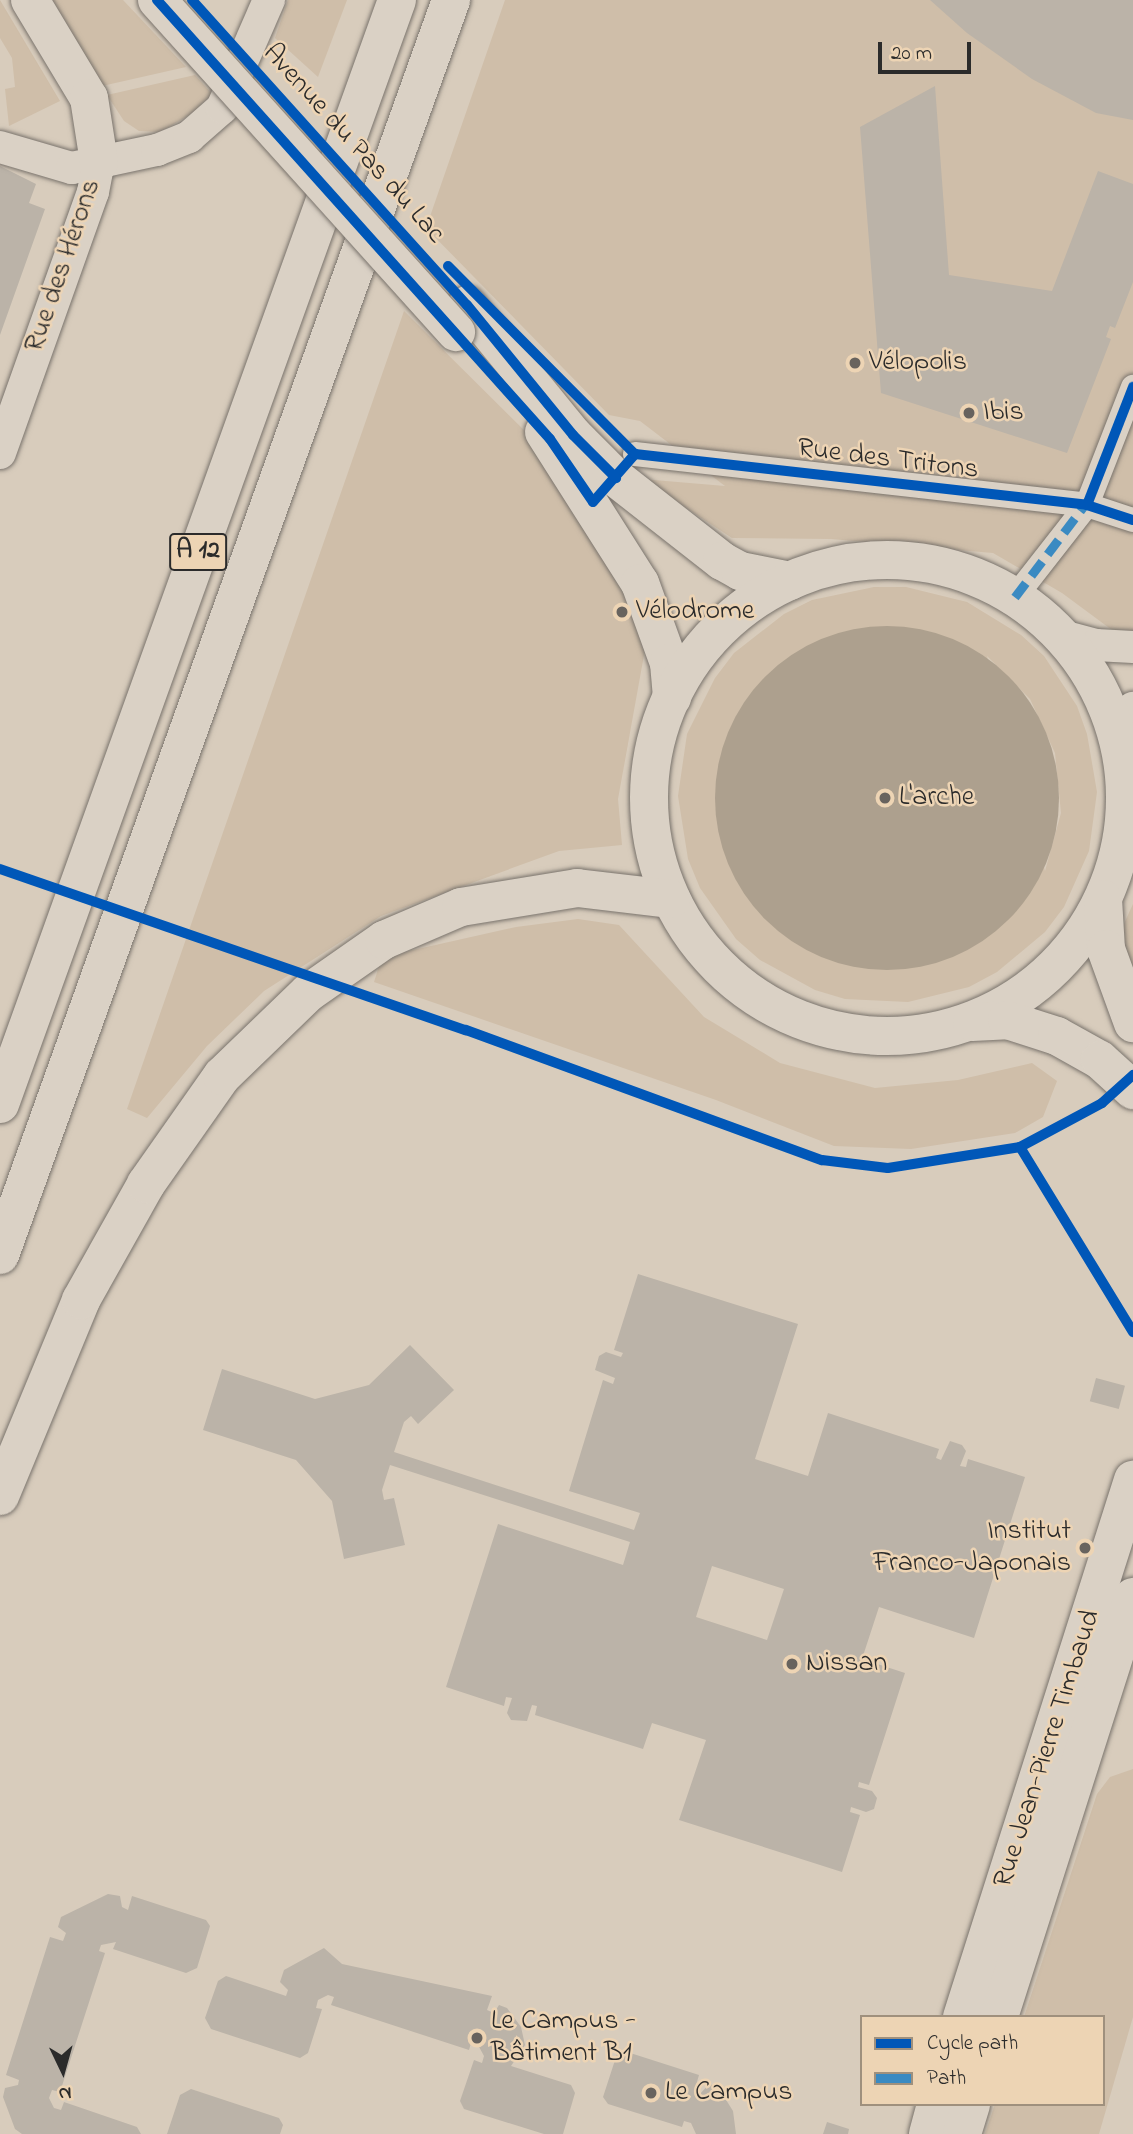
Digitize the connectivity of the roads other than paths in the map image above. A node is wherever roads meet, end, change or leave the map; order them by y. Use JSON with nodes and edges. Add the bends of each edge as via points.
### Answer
{"nodes":[{"id":1,"x":30,"y":0,"type":"edge"},
{"id":2,"x":157,"y":0,"type":"edge"},
{"id":3,"x":192,"y":0,"type":"edge"},
{"id":4,"x":269,"y":0,"type":"edge"},
{"id":5,"x":397,"y":0,"type":"edge"},
{"id":6,"x":451,"y":0,"type":"edge"},
{"id":7,"x":0,"y":147,"type":"edge"},
{"id":8,"x":99,"y":162,"type":"junction"},
{"id":9,"x":461,"y":318,"type":"junction"},
{"id":10,"x":1133,"y":387,"type":"edge"},
{"id":11,"x":0,"y":453,"type":"edge"},
{"id":12,"x":635,"y":454,"type":"dead end"},
{"id":13,"x":1087,"y":505,"type":"junction"},
{"id":14,"x":1133,"y":520,"type":"edge"},
{"id":15,"x":790,"y":582,"type":"junction"},
{"id":16,"x":1015,"y":597,"type":"junction"},
{"id":17,"x":1062,"y":636,"type":"junction"},
{"id":18,"x":1133,"y":647,"type":"edge"},
{"id":19,"x":672,"y":698,"type":"junction"},
{"id":20,"x":1133,"y":708,"type":"edge"},
{"id":21,"x":1121,"y":750,"type":"junction"},
{"id":22,"x":671,"y":899,"type":"junction"},
{"id":23,"x":1103,"y":900,"type":"junction"},
{"id":24,"x":966,"y":1022,"type":"junction"},
{"id":25,"x":1133,"y":1023,"type":"edge"},
{"id":26,"x":1133,"y":1090,"type":"edge"},
{"id":27,"x":0,"y":1104,"type":"edge"},
{"id":28,"x":0,"y":1255,"type":"edge"},
{"id":29,"x":1133,"y":1480,"type":"edge"},
{"id":30,"x":0,"y":1496,"type":"edge"},
{"id":31,"x":1133,"y":1597,"type":"edge"},
{"id":32,"x":963,"y":2015,"type":"edge"},
{"id":33,"x":1000,"y":2015,"type":"edge"},
{"id":34,"x":935,"y":2106,"type":"edge"},
{"id":35,"x":970,"y":2106,"type":"edge"},
{"id":36,"x":928,"y":2134,"type":"edge"},
{"id":37,"x":962,"y":2134,"type":"edge"}],
"edges":[{"from":1,"to":8,"type":"main road","via":[[89,98]]},
{"from":2,"to":9,"type":"main road","name":"Avenue du Pas du Lac","bridge":true},
{"from":3,"to":9,"type":"main road","name":"Avenue du Pas du Lac"},
{"from":4,"to":8,"type":"street","name":"Rue des Hérons","via":[[222,108],[189,137],[158,150]]},
{"from":5,"to":27,"type":"main road","number":"A 12"},
{"from":6,"to":28,"type":"main road","number":"A 12"},
{"from":7,"to":8,"type":"street","via":[[72,167]]},
{"from":8,"to":11,"type":"street","name":"Rue des Hérons","via":[[93,192]]},
{"from":9,"to":15,"type":"main road","name":"Avenue du Pas du Lac","via":[[617,478],[722,561],[740,571]]},
{"from":9,"to":19,"type":"main road","name":"Avenue du Pas du Lac","via":[[593,502],[640,583],[669,663]]},
{"from":10,"to":13,"type":"street"},
{"from":12,"to":13,"type":"street","name":"Rue des Tritons"},
{"from":13,"to":14,"type":"street","name":"Rue des Tritons"},
{"from":13,"to":16,"type":"street"},
{"from":15,"to":16,"type":"main road","via":[[841,565],[908,561],[961,572]]},
{"from":15,"to":19,"type":"main road","via":[[744,608],[713,636]]},
{"from":16,"to":17,"type":"main road"},
{"from":17,"to":18,"type":"street","via":[[1097,645]]},
{"from":17,"to":21,"type":"main road","via":[[1101,691]]},
{"from":19,"to":22,"type":"main road","via":[[656,741],[649,794],[654,848]]},
{"from":20,"to":21,"type":"street"},
{"from":21,"to":23,"type":"main road","via":[[1124,822],[1117,862]]},
{"from":22,"to":24,"type":"main road","via":[[691,933],[727,974],[795,1017],[873,1035],[914,1034]]},
{"from":22,"to":30,"type":"main road","via":[[577,888],[461,907],[384,940],[307,993],[222,1076],[146,1184],[76,1311]]},
{"from":23,"to":24,"type":"main road","via":[[1074,945],[1047,975],[1003,1006]]},
{"from":23,"to":25,"type":"main road","via":[[1106,949]]},
{"from":24,"to":26,"type":"main road","via":[[1007,1020],[1057,1036],[1100,1060]]},
{"from":29,"to":32,"type":"main road","name":"Rue Jean-Pierre Timbaud"},
{"from":31,"to":33,"type":"main road","name":"Rue Jean-Pierre Timbaud"},
{"from":34,"to":36,"type":"main road"},
{"from":35,"to":37,"type":"main road"}]}
